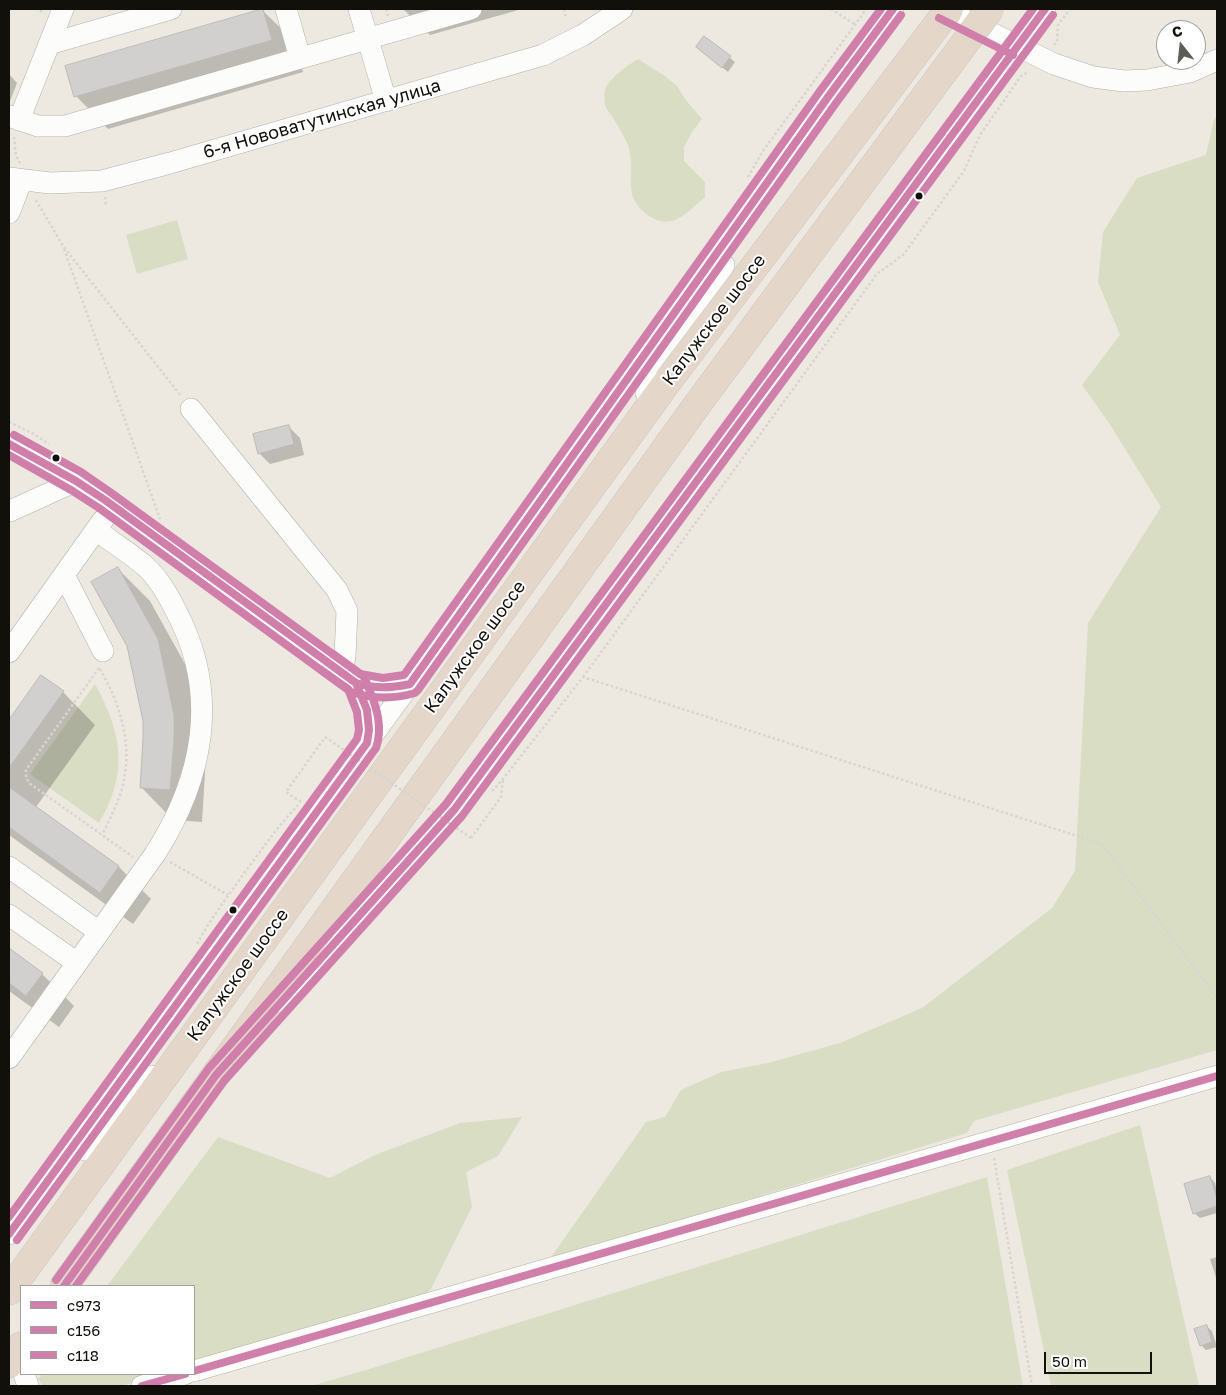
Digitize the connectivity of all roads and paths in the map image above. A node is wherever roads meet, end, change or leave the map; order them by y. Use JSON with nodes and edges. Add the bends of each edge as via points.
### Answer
{"nodes":[{"id":1,"x":64,"y":9,"type":"edge"},
{"id":2,"x":171,"y":9,"type":"edge"},
{"id":3,"x":286,"y":9,"type":"edge"},
{"id":4,"x":359,"y":9,"type":"edge"},
{"id":5,"x":471,"y":9,"type":"edge"},
{"id":6,"x":564,"y":9,"type":"edge"},
{"id":7,"x":622,"y":9,"type":"edge"},
{"id":8,"x":831,"y":9,"type":"edge"},
{"id":9,"x":865,"y":9,"type":"edge"},
{"id":10,"x":893,"y":9,"type":"edge"},
{"id":11,"x":943,"y":9,"type":"edge"},
{"id":12,"x":949,"y":9,"type":"edge"},
{"id":13,"x":990,"y":9,"type":"edge"},
{"id":14,"x":1045,"y":9,"type":"edge"},
{"id":15,"x":1070,"y":9,"type":"edge"},
{"id":16,"x":566,"y":18,"type":"dead end"},
{"id":17,"x":368,"y":39,"type":"junction"},
{"id":18,"x":49,"y":44,"type":"junction"},
{"id":19,"x":1017,"y":46,"type":"junction"},
{"id":20,"x":300,"y":58,"type":"junction"},
{"id":21,"x":1217,"y":60,"type":"edge"},
{"id":22,"x":1049,"y":62,"type":"junction"},
{"id":23,"x":828,"y":97,"type":"junction"},
{"id":24,"x":386,"y":101,"type":"junction"},
{"id":25,"x":14,"y":118,"type":"edge"},
{"id":26,"x":15,"y":179,"type":"edge"},
{"id":27,"x":40,"y":209,"type":"dead end"},
{"id":28,"x":9,"y":212,"type":"edge"},
{"id":29,"x":62,"y":246,"type":"junction"},
{"id":30,"x":191,"y":409,"type":"joint"},
{"id":31,"x":9,"y":444,"type":"edge"},
{"id":32,"x":76,"y":481,"type":"junction"},
{"id":33,"x":114,"y":506,"type":"junction"},
{"id":34,"x":10,"y":511,"type":"edge"},
{"id":35,"x":162,"y":523,"type":"dead end"},
{"id":36,"x":96,"y":530,"type":"junction"},
{"id":37,"x":561,"y":530,"type":"junction"},
{"id":38,"x":64,"y":575,"type":"junction"},
{"id":39,"x":102,"y":650,"type":"dead end"},
{"id":40,"x":9,"y":652,"type":"edge"},
{"id":41,"x":583,"y":677,"type":"junction"},
{"id":42,"x":349,"y":678,"type":"junction"},
{"id":43,"x":410,"y":684,"type":"junction"},
{"id":44,"x":357,"y":744,"type":"junction"},
{"id":45,"x":342,"y":751,"type":"dead end"},
{"id":46,"x":503,"y":779,"type":"junction"},
{"id":47,"x":489,"y":793,"type":"dead end"},
{"id":48,"x":305,"y":798,"type":"dead end"},
{"id":49,"x":301,"y":802,"type":"junction"},
{"id":50,"x":463,"y":822,"type":"dead end"},
{"id":51,"x":456,"y":830,"type":"dead end"},
{"id":52,"x":102,"y":836,"type":"junction"},
{"id":53,"x":151,"y":860,"type":"junction"},
{"id":54,"x":9,"y":867,"type":"edge"},
{"id":55,"x":228,"y":895,"type":"junction"},
{"id":56,"x":9,"y":915,"type":"edge"},
{"id":57,"x":209,"y":921,"type":"dead end"},
{"id":58,"x":99,"y":932,"type":"junction"},
{"id":59,"x":77,"y":963,"type":"junction"},
{"id":60,"x":225,"y":993,"type":"junction"},
{"id":61,"x":1217,"y":998,"type":"edge"},
{"id":62,"x":9,"y":1058,"type":"edge"},
{"id":63,"x":216,"y":1075,"type":"junction"},
{"id":64,"x":1217,"y":1076,"type":"edge"},
{"id":65,"x":991,"y":1142,"type":"junction"},
{"id":66,"x":9,"y":1235,"type":"edge"},
{"id":67,"x":65,"y":1285,"type":"edge"},
{"id":68,"x":9,"y":1291,"type":"edge"},
{"id":69,"x":20,"y":1348,"type":"edge"},
{"id":70,"x":9,"y":1364,"type":"edge"},
{"id":71,"x":195,"y":1371,"type":"edge"},
{"id":72,"x":181,"y":1375,"type":"edge"},
{"id":73,"x":142,"y":1386,"type":"edge"},
{"id":74,"x":1032,"y":1386,"type":"edge"}],
"edges":[{"from":1,"to":18,"type":"street"},
{"from":2,"to":18,"type":"street"},
{"from":3,"to":20,"type":"street"},
{"from":4,"to":17,"type":"street"},
{"from":5,"to":17,"type":"street"},
{"from":6,"to":16,"type":"path"},
{"from":7,"to":24,"type":"street","name":"6-я Нововатутинская улица","via":[[583,35],[543,55]]},
{"from":8,"to":9,"type":"path","via":[[855,25]]},
{"from":10,"to":23,"type":"street"},
{"from":11,"to":19,"type":"street"},
{"from":12,"to":37,"type":"highway","name":"Калужское шоссе","bridge":true,"via":[[668,381]]},
{"from":13,"to":63,"type":"highway","name":"Калужское шоссе","bridge":true,"via":[[697,405]]},
{"from":14,"to":19,"type":"street"},
{"from":15,"to":22,"type":"path","via":[[1058,25],[1057,42]]},
{"from":17,"to":20,"type":"street"},
{"from":17,"to":24,"type":"street"},
{"from":18,"to":25,"type":"street"},
{"from":19,"to":22,"type":"street"},
{"from":19,"to":63,"type":"street","via":[[454,810]]},
{"from":20,"to":25,"type":"street","via":[[65,126],[38,126]]},
{"from":21,"to":22,"type":"street","via":[[1190,72],[1124,81],[1093,77]]},
{"from":22,"to":41,"type":"path","via":[[1021,76],[980,135],[964,171],[903,254],[877,274]]},
{"from":23,"to":37,"type":"street"},
{"from":23,"to":43,"type":"street"},
{"from":24,"to":26,"type":"street","name":"6-я Нововатутинская улица","via":[[102,181],[50,183]]},
{"from":26,"to":28,"type":"street"},
{"from":27,"to":29,"type":"path"},
{"from":29,"to":30,"type":"path"},
{"from":29,"to":35,"type":"path"},
{"from":30,"to":42,"type":"street","via":[[337,590],[348,611],[345,656]]},
{"from":31,"to":32,"type":"street"},
{"from":32,"to":33,"type":"street"},
{"from":32,"to":34,"type":"street"},
{"from":33,"to":36,"type":"street"},
{"from":33,"to":42,"type":"street"},
{"from":36,"to":38,"type":"street"},
{"from":36,"to":53,"type":"street","via":[[146,566],[171,600],[192,647],[201,689],[200,740],[189,787]]},
{"from":37,"to":60,"type":"highway","name":"Калужское шоссе"},
{"from":38,"to":39,"type":"street"},
{"from":38,"to":40,"type":"street"},
{"from":41,"to":46,"type":"path"},
{"from":41,"to":61,"type":"path","via":[[1102,844]]},
{"from":42,"to":43,"type":"street","via":[[382,689]]},
{"from":42,"to":44,"type":"street","via":[[367,710],[369,730]]},
{"from":43,"to":44,"type":"street"},
{"from":44,"to":45,"type":"path"},
{"from":44,"to":66,"type":"street"},
{"from":46,"to":47,"type":"path"},
{"from":46,"to":49,"type":"path","bridge":true,"via":[[501,797],[471,838],[324,737],[286,792]]},
{"from":48,"to":49,"type":"path"},
{"from":49,"to":55,"type":"path","via":[[281,823]]},
{"from":50,"to":51,"type":"path"},
{"from":52,"to":52,"type":"path","via":[[29,783],[26,774],[100,668],[123,722],[127,756],[121,793]]},
{"from":52,"to":53,"type":"path"},
{"from":53,"to":55,"type":"path"},
{"from":53,"to":58,"type":"street"},
{"from":54,"to":58,"type":"street"},
{"from":55,"to":57,"type":"path"},
{"from":56,"to":59,"type":"street"},
{"from":58,"to":59,"type":"street"},
{"from":59,"to":62,"type":"street"},
{"from":60,"to":66,"type":"street"},
{"from":60,"to":68,"type":"highway","name":"Калужское шоссе"},
{"from":63,"to":67,"type":"highway","name":"Калужское шоссе"},
{"from":64,"to":65,"type":"street"},
{"from":65,"to":71,"type":"street"},
{"from":65,"to":74,"type":"path"},
{"from":69,"to":70,"type":"highway"},
{"from":72,"to":73,"type":"street"}]}
